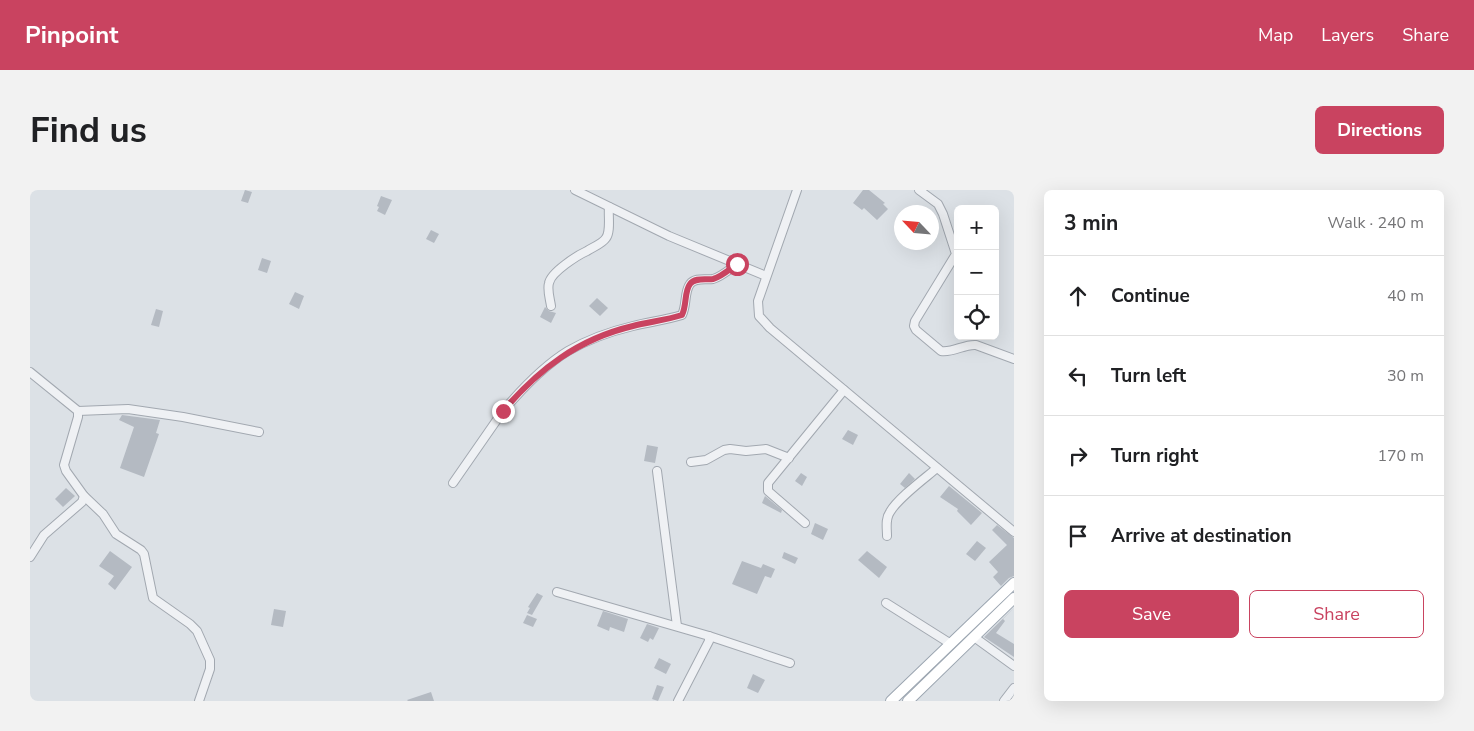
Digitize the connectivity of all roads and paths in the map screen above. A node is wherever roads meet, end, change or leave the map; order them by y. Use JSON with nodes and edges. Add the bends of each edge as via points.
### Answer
{"nodes":[{"id":1,"x":575,"y":190,"type":"edge"},
{"id":2,"x":797,"y":190,"type":"edge"},
{"id":3,"x":919,"y":190,"type":"edge"},
{"id":4,"x":608,"y":207,"type":"junction"},
{"id":5,"x":737,"y":264,"type":"junction"},
{"id":6,"x":766,"y":276,"type":"junction"},
{"id":7,"x":551,"y":306,"type":"dead end"},
{"id":8,"x":1014,"y":359,"type":"edge"},
{"id":9,"x":30,"y":372,"type":"edge"},
{"id":10,"x":844,"y":390,"type":"junction"},
{"id":11,"x":78,"y":411,"type":"junction"},
{"id":12,"x":259,"y":432,"type":"dead end"},
{"id":13,"x":788,"y":458,"type":"junction"},
{"id":14,"x":691,"y":462,"type":"dead end"},
{"id":15,"x":937,"y":468,"type":"junction"},
{"id":16,"x":657,"y":471,"type":"dead end"},
{"id":17,"x":453,"y":483,"type":"dead end"},
{"id":18,"x":84,"y":496,"type":"junction"},
{"id":19,"x":805,"y":523,"type":"dead end"},
{"id":20,"x":1014,"y":532,"type":"edge"},
{"id":21,"x":887,"y":536,"type":"dead end"},
{"id":22,"x":30,"y":557,"type":"edge"},
{"id":23,"x":1014,"y":583,"type":"edge"},
{"id":24,"x":557,"y":592,"type":"dead end"},
{"id":25,"x":1014,"y":598,"type":"edge"},
{"id":26,"x":886,"y":603,"type":"dead end"},
{"id":27,"x":676,"y":626,"type":"junction"},
{"id":28,"x":710,"y":636,"type":"junction"},
{"id":29,"x":974,"y":637,"type":"junction"},
{"id":30,"x":951,"y":644,"type":"junction"},
{"id":31,"x":790,"y":663,"type":"dead end"},
{"id":32,"x":1014,"y":666,"type":"edge"},
{"id":33,"x":1014,"y":688,"type":"edge"},
{"id":34,"x":199,"y":701,"type":"edge"},
{"id":35,"x":678,"y":701,"type":"edge"},
{"id":36,"x":891,"y":701,"type":"edge"},
{"id":37,"x":908,"y":701,"type":"edge"},
{"id":38,"x":1004,"y":701,"type":"edge"}],
"edges":[{"from":1,"to":4,"type":"street"},
{"from":2,"to":6,"type":"street"},
{"from":3,"to":8,"type":"street","via":[[938,204],[956,254],[915,321],[916,330],[942,351],[976,345]]},
{"from":4,"to":5,"type":"street"},
{"from":4,"to":7,"type":"street","via":[[606,239],[575,258],[550,279]]},
{"from":5,"to":6,"type":"street"},
{"from":5,"to":17,"type":"street","via":[[716,278],[691,282],[682,315],[624,328],[585,343],[553,362],[507,406]]},
{"from":6,"to":10,"type":"street","via":[[758,301],[759,316]]},
{"from":9,"to":11,"type":"street"},
{"from":10,"to":13,"type":"street"},
{"from":10,"to":15,"type":"street"},
{"from":11,"to":12,"type":"street","via":[[128,409]]},
{"from":11,"to":18,"type":"street","via":[[64,465]]},
{"from":13,"to":14,"type":"street","via":[[766,449],[746,451],[730,448],[706,460]]},
{"from":13,"to":19,"type":"street","via":[[766,488]]},
{"from":15,"to":20,"type":"street"},
{"from":15,"to":21,"type":"street","via":[[889,513]]},
{"from":16,"to":27,"type":"street"},
{"from":18,"to":22,"type":"street","via":[[82,502],[44,535]]},
{"from":18,"to":34,"type":"street","via":[[103,514],[116,534],[144,554],[153,598],[197,631],[210,660]]},
{"from":23,"to":30,"type":"main road"},
{"from":24,"to":27,"type":"street"},
{"from":25,"to":29,"type":"main road"},
{"from":26,"to":30,"type":"street"},
{"from":27,"to":28,"type":"street"},
{"from":28,"to":31,"type":"street"},
{"from":28,"to":35,"type":"street"},
{"from":29,"to":32,"type":"street"},
{"from":29,"to":37,"type":"main road"},
{"from":30,"to":36,"type":"main road"},
{"from":33,"to":38,"type":"street"}]}
